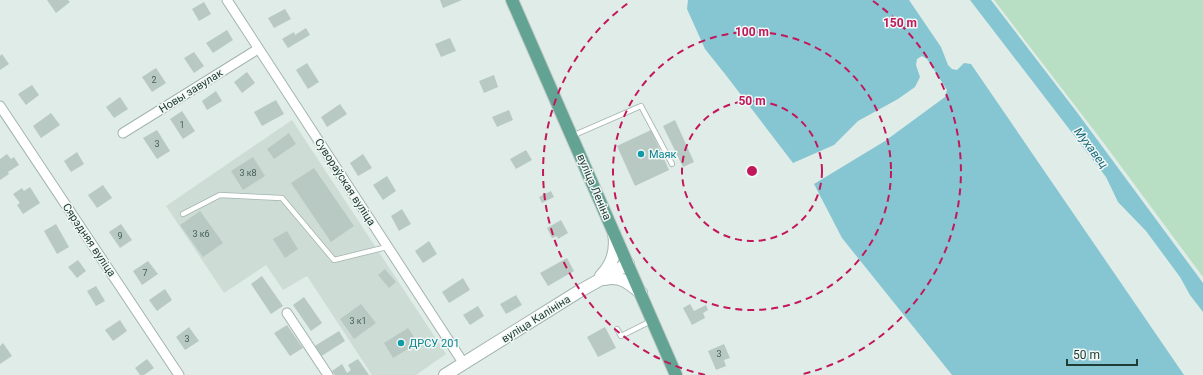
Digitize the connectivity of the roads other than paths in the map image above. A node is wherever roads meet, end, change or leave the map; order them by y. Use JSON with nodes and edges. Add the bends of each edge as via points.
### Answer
{"nodes":[{"id":1,"x":227,"y":0,"type":"edge"},
{"id":2,"x":512,"y":0,"type":"edge"},
{"id":3,"x":258,"y":49,"type":"junction"},
{"id":4,"x":0,"y":106,"type":"edge"},
{"id":5,"x":123,"y":133,"type":"dead end"},
{"id":6,"x":572,"y":136,"type":"junction"},
{"id":7,"x":672,"y":164,"type":"dead end"},
{"id":8,"x":183,"y":214,"type":"dead end"},
{"id":9,"x":614,"y":232,"type":"junction"},
{"id":10,"x":387,"y":247,"type":"junction"},
{"id":11,"x":628,"y":264,"type":"junction"},
{"id":12,"x":594,"y":283,"type":"junction"},
{"id":13,"x":641,"y":293,"type":"junction"},
{"id":14,"x":287,"y":313,"type":"dead end"},
{"id":15,"x":653,"y":320,"type":"junction"},
{"id":16,"x":617,"y":329,"type":"dead end"},
{"id":17,"x":464,"y":364,"type":"junction"},
{"id":18,"x":179,"y":375,"type":"edge"},
{"id":19,"x":328,"y":375,"type":"edge"},
{"id":20,"x":445,"y":375,"type":"edge"},
{"id":21,"x":676,"y":375,"type":"edge"}],
"edges":[{"from":1,"to":3,"type":"street","name":"Сувораўская вуліца"},
{"from":2,"to":6,"type":"main road","name":"вуліца Леніна"},
{"from":3,"to":5,"type":"street","name":"Новы завулак"},
{"from":3,"to":10,"type":"street","name":"Сувораўская вуліца"},
{"from":4,"to":18,"type":"street","name":"Сярэдняя вуліца"},
{"from":6,"to":7,"type":"lane","via":[[641,106]]},
{"from":6,"to":9,"type":"main road","name":"вуліца Леніна"},
{"from":8,"to":10,"type":"lane","via":[[220,195],[282,198],[334,260]]},
{"from":9,"to":11,"type":"main road","name":"вуліца Леніна"},
{"from":9,"to":12,"type":"street","via":[[612,263]]},
{"from":10,"to":17,"type":"street","name":"Сувораўская вуліца"},
{"from":11,"to":12,"type":"street","name":"вуліца Калініна"},
{"from":11,"to":13,"type":"main road","name":"вуліца Леніна"},
{"from":12,"to":13,"type":"street","via":[[617,277]]},
{"from":12,"to":17,"type":"street","name":"вуліца Калініна"},
{"from":13,"to":15,"type":"main road","name":"вуліца Леніна"},
{"from":14,"to":19,"type":"street"},
{"from":15,"to":16,"type":"lane","via":[[621,336]]},
{"from":15,"to":21,"type":"main road","name":"вуліца Леніна"},
{"from":17,"to":20,"type":"street","name":"вуліца Калініна"}]}
